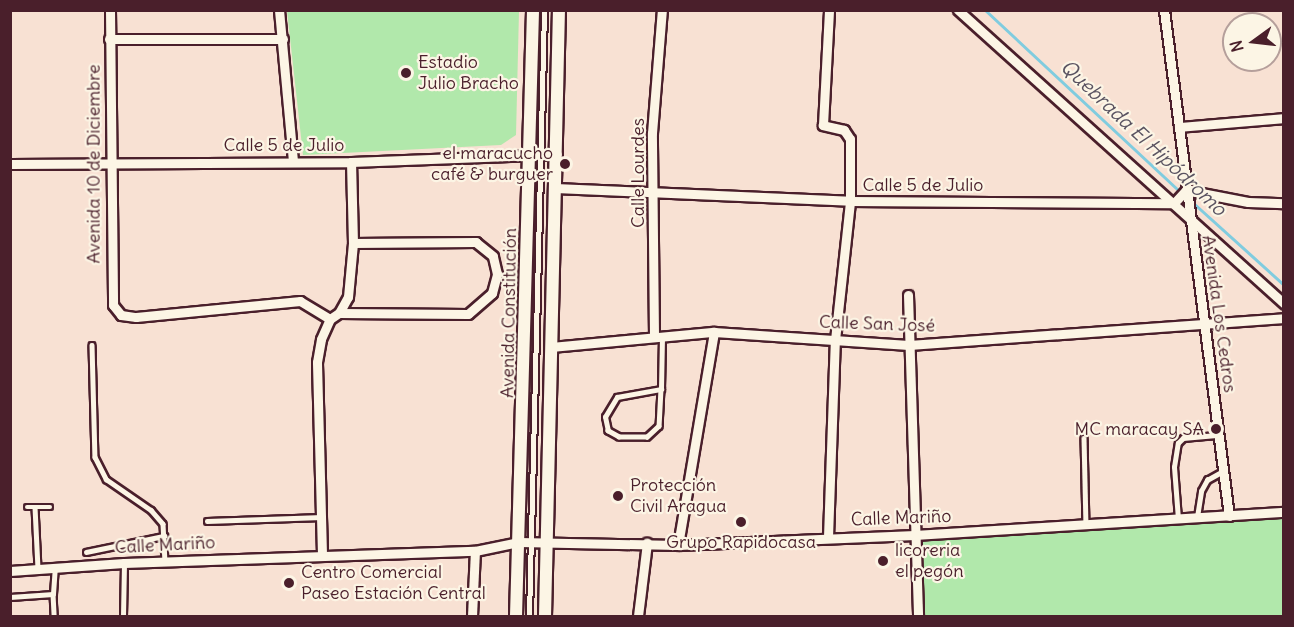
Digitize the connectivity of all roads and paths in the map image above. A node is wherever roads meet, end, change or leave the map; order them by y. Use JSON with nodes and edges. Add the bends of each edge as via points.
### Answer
{"nodes":[{"id":1,"x":110,"y":10,"type":"edge"},
{"id":2,"x":279,"y":10,"type":"edge"},
{"id":3,"x":533,"y":10,"type":"edge"},
{"id":4,"x":544,"y":10,"type":"edge"},
{"id":5,"x":559,"y":10,"type":"edge"},
{"id":6,"x":662,"y":10,"type":"edge"},
{"id":7,"x":829,"y":10,"type":"edge"},
{"id":8,"x":958,"y":10,"type":"edge"},
{"id":9,"x":1164,"y":10,"type":"edge"},
{"id":10,"x":109,"y":39,"type":"junction"},
{"id":11,"x":283,"y":39,"type":"junction"},
{"id":12,"x":1284,"y":118,"type":"edge"},
{"id":13,"x":1179,"y":127,"type":"junction"},
{"id":14,"x":536,"y":154,"type":"junction"},
{"id":15,"x":557,"y":154,"type":"junction"},
{"id":16,"x":293,"y":161,"type":"junction"},
{"id":17,"x":351,"y":162,"type":"junction"},
{"id":18,"x":10,"y":164,"type":"edge"},
{"id":19,"x":112,"y":164,"type":"junction"},
{"id":20,"x":555,"y":188,"type":"junction"},
{"id":21,"x":1186,"y":190,"type":"junction"},
{"id":22,"x":654,"y":192,"type":"junction"},
{"id":23,"x":850,"y":201,"type":"junction"},
{"id":24,"x":1174,"y":203,"type":"junction"},
{"id":25,"x":1284,"y":203,"type":"edge"},
{"id":26,"x":1188,"y":211,"type":"junction"},
{"id":27,"x":353,"y":243,"type":"junction"},
{"id":28,"x":908,"y":295,"type":"dead end"},
{"id":29,"x":1284,"y":304,"type":"edge"},
{"id":30,"x":339,"y":313,"type":"junction"},
{"id":31,"x":1284,"y":318,"type":"edge"},
{"id":32,"x":330,"y":319,"type":"junction"},
{"id":33,"x":1203,"y":323,"type":"junction"},
{"id":34,"x":714,"y":332,"type":"junction"},
{"id":35,"x":658,"y":335,"type":"junction"},
{"id":36,"x":835,"y":340,"type":"junction"},
{"id":37,"x":92,"y":345,"type":"dead end"},
{"id":38,"x":909,"y":345,"type":"junction"},
{"id":39,"x":551,"y":347,"type":"junction"},
{"id":40,"x":661,"y":389,"type":"junction"},
{"id":41,"x":1219,"y":435,"type":"junction"},
{"id":42,"x":1084,"y":438,"type":"dead end"},
{"id":43,"x":1223,"y":471,"type":"junction"},
{"id":44,"x":27,"y":507,"type":"dead end"},
{"id":45,"x":35,"y":507,"type":"junction"},
{"id":46,"x":50,"y":507,"type":"dead end"},
{"id":47,"x":1284,"y":512,"type":"edge"},
{"id":48,"x":1229,"y":516,"type":"junction"},
{"id":49,"x":322,"y":517,"type":"junction"},
{"id":50,"x":1197,"y":517,"type":"junction"},
{"id":51,"x":1178,"y":519,"type":"junction"},
{"id":52,"x":207,"y":521,"type":"dead end"},
{"id":53,"x":1086,"y":524,"type":"junction"},
{"id":54,"x":915,"y":535,"type":"junction"},
{"id":55,"x":164,"y":536,"type":"junction"},
{"id":56,"x":828,"y":537,"type":"junction"},
{"id":57,"x":519,"y":542,"type":"junction"},
{"id":58,"x":532,"y":543,"type":"junction"},
{"id":59,"x":548,"y":543,"type":"junction"},
{"id":60,"x":646,"y":543,"type":"junction"},
{"id":61,"x":678,"y":545,"type":"junction"},
{"id":62,"x":475,"y":551,"type":"junction"},
{"id":63,"x":86,"y":552,"type":"dead end"},
{"id":64,"x":321,"y":555,"type":"junction"},
{"id":65,"x":165,"y":561,"type":"junction"},
{"id":66,"x":124,"y":563,"type":"junction"},
{"id":67,"x":55,"y":568,"type":"junction"},
{"id":68,"x":38,"y":569,"type":"junction"},
{"id":69,"x":10,"y":571,"type":"edge"},
{"id":70,"x":53,"y":594,"type":"junction"},
{"id":71,"x":10,"y":597,"type":"edge"},
{"id":72,"x":54,"y":616,"type":"edge"},
{"id":73,"x":123,"y":616,"type":"edge"},
{"id":74,"x":472,"y":616,"type":"edge"},
{"id":75,"x":516,"y":616,"type":"edge"},
{"id":76,"x":529,"y":616,"type":"edge"},
{"id":77,"x":545,"y":616,"type":"edge"},
{"id":78,"x":638,"y":616,"type":"edge"},
{"id":79,"x":918,"y":616,"type":"edge"}],
"edges":[{"from":1,"to":10,"type":"street","name":"Avenida 10 de Diciembre"},
{"from":2,"to":11,"type":"street"},
{"from":3,"to":14,"type":"street","name":"Avenida Constitución"},
{"from":4,"to":14,"type":"lane"},
{"from":5,"to":15,"type":"street"},
{"from":6,"to":22,"type":"street","name":"Calle Lourdes","via":[[652,133]]},
{"from":7,"to":23,"type":"street","via":[[823,122],[827,129],[844,130],[850,136]]},
{"from":8,"to":24,"type":"street"},
{"from":9,"to":13,"type":"street","name":"Avenida Los Cedros"},
{"from":10,"to":11,"type":"street"},
{"from":10,"to":19,"type":"street","name":"Avenida 10 de Diciembre"},
{"from":11,"to":16,"type":"street"},
{"from":12,"to":13,"type":"street"},
{"from":13,"to":21,"type":"street","name":"Avenida Los Cedros"},
{"from":14,"to":15,"type":"street","name":"Calle 5 de Julio"},
{"from":14,"to":17,"type":"street","name":"Calle 5 de Julio"},
{"from":14,"to":57,"type":"street","name":"Avenida Constitución"},
{"from":14,"to":58,"type":"lane"},
{"from":15,"to":20,"type":"street"},
{"from":16,"to":17,"type":"street","name":"Calle 5 de Julio"},
{"from":16,"to":19,"type":"street","name":"Calle 5 de Julio"},
{"from":17,"to":27,"type":"street"},
{"from":18,"to":19,"type":"street","name":"Calle 5 de Julio"},
{"from":19,"to":32,"type":"street","name":"Avenida 10 de Diciembre","via":[[110,292],[121,315],[136,317],[300,301]]},
{"from":20,"to":22,"type":"street","name":"Calle 5 de Julio"},
{"from":20,"to":39,"type":"street"},
{"from":21,"to":24,"type":"street"},
{"from":21,"to":25,"type":"street","via":[[1248,202]]},
{"from":21,"to":26,"type":"street","name":"Avenida Los Cedros"},
{"from":22,"to":23,"type":"street","name":"Calle 5 de Julio"},
{"from":22,"to":35,"type":"street","name":"Calle Lourdes"},
{"from":23,"to":24,"type":"street","name":"Calle 5 de Julio"},
{"from":23,"to":36,"type":"street"},
{"from":24,"to":26,"type":"street"},
{"from":26,"to":29,"type":"street"},
{"from":26,"to":33,"type":"street","name":"Avenida Los Cedros"},
{"from":27,"to":30,"type":"street","via":[[348,297]]},
{"from":27,"to":30,"type":"street","via":[[476,242],[493,256],[497,274],[492,293],[468,314]]},
{"from":28,"to":38,"type":"street"},
{"from":30,"to":32,"type":"street"},
{"from":31,"to":33,"type":"street","name":"Calle San José"},
{"from":32,"to":49,"type":"street","via":[[321,339],[318,362]]},
{"from":33,"to":38,"type":"street","name":"Calle San José"},
{"from":33,"to":41,"type":"street","name":"Avenida Los Cedros"},
{"from":34,"to":35,"type":"street","name":"Calle San José"},
{"from":34,"to":36,"type":"street","name":"Calle San José"},
{"from":34,"to":61,"type":"street"},
{"from":35,"to":39,"type":"street","name":"Calle San José"},
{"from":35,"to":40,"type":"lane"},
{"from":36,"to":38,"type":"street","name":"Calle San José"},
{"from":36,"to":56,"type":"street"},
{"from":37,"to":55,"type":"lane","via":[[97,463],[106,479],[151,510],[163,524]]},
{"from":38,"to":54,"type":"street"},
{"from":39,"to":59,"type":"street"},
{"from":40,"to":40,"type":"lane","via":[[659,426],[647,437],[619,437],[608,431],[605,417],[617,397]]},
{"from":41,"to":43,"type":"street","name":"Avenida Los Cedros"},
{"from":41,"to":51,"type":"lane","via":[[1184,438],[1178,443],[1174,467]]},
{"from":42,"to":53,"type":"lane"},
{"from":43,"to":48,"type":"street","name":"Avenida Los Cedros"},
{"from":43,"to":50,"type":"lane","via":[[1207,480]]},
{"from":44,"to":45,"type":"lane"},
{"from":45,"to":46,"type":"lane"},
{"from":45,"to":68,"type":"lane"},
{"from":47,"to":48,"type":"street","name":"Calle Mariño"},
{"from":48,"to":50,"type":"street","name":"Calle Mariño"},
{"from":49,"to":52,"type":"lane"},
{"from":49,"to":64,"type":"street"},
{"from":50,"to":51,"type":"street","name":"Calle Mariño"},
{"from":51,"to":53,"type":"street","name":"Calle Mariño"},
{"from":53,"to":54,"type":"street","name":"Calle Mariño"},
{"from":54,"to":56,"type":"street","name":"Calle Mariño"},
{"from":54,"to":79,"type":"street"},
{"from":55,"to":63,"type":"lane"},
{"from":55,"to":65,"type":"lane"},
{"from":56,"to":61,"type":"street","name":"Calle Mariño"},
{"from":57,"to":58,"type":"street","name":"Calle Mariño"},
{"from":57,"to":62,"type":"street","name":"Calle Mariño"},
{"from":57,"to":75,"type":"street","name":"Avenida Constitución"},
{"from":58,"to":59,"type":"street","name":"Calle Mariño"},
{"from":58,"to":76,"type":"lane"},
{"from":59,"to":60,"type":"street","name":"Calle Mariño"},
{"from":59,"to":77,"type":"street"},
{"from":60,"to":61,"type":"street","name":"Calle Mariño"},
{"from":60,"to":78,"type":"street"},
{"from":62,"to":64,"type":"street","name":"Calle Mariño"},
{"from":62,"to":74,"type":"street"},
{"from":64,"to":65,"type":"street","name":"Calle Mariño"},
{"from":65,"to":66,"type":"street","name":"Calle Mariño"},
{"from":66,"to":67,"type":"street","name":"Calle Mariño"},
{"from":66,"to":73,"type":"lane"},
{"from":67,"to":68,"type":"street","name":"Calle Mariño"},
{"from":67,"to":70,"type":"lane"},
{"from":68,"to":69,"type":"street","name":"Calle Mariño"},
{"from":70,"to":71,"type":"lane"},
{"from":70,"to":72,"type":"lane"}]}
